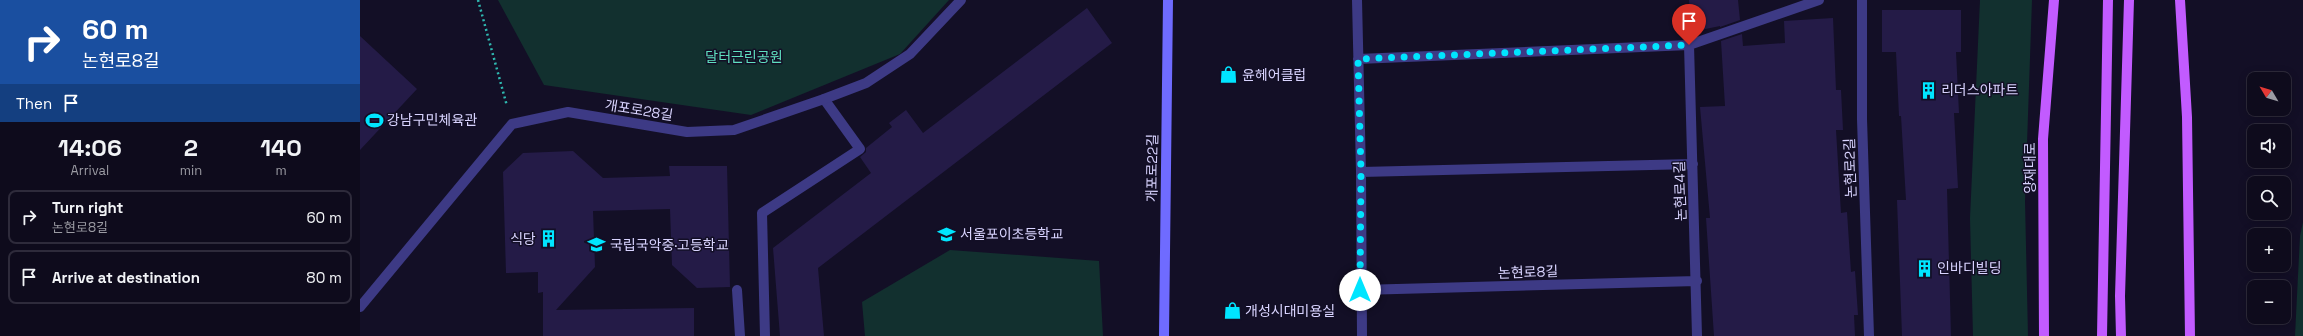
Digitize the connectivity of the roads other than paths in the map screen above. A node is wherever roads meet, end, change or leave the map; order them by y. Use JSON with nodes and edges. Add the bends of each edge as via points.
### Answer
{"nodes":[{"id":1,"x":961,"y":0,"type":"edge"},
{"id":2,"x":1168,"y":0,"type":"edge"},
{"id":3,"x":1357,"y":0,"type":"edge"},
{"id":4,"x":1819,"y":0,"type":"edge"},
{"id":5,"x":1862,"y":0,"type":"edge"},
{"id":6,"x":2054,"y":0,"type":"edge"},
{"id":7,"x":2108,"y":0,"type":"edge"},
{"id":8,"x":2129,"y":0,"type":"edge"},
{"id":9,"x":2180,"y":0,"type":"edge"},
{"id":10,"x":1689,"y":45,"type":"junction"},
{"id":11,"x":1358,"y":59,"type":"junction"},
{"id":12,"x":824,"y":99,"type":"junction"},
{"id":13,"x":1693,"y":164,"type":"junction"},
{"id":14,"x":1361,"y":172,"type":"junction"},
{"id":15,"x":1697,"y":281,"type":"junction"},
{"id":16,"x":737,"y":290,"type":"dead end"},
{"id":17,"x":1360,"y":290,"type":"junction"},
{"id":18,"x":360,"y":307,"type":"edge"},
{"id":19,"x":740,"y":336,"type":"edge"},
{"id":20,"x":765,"y":336,"type":"edge"},
{"id":21,"x":1164,"y":336,"type":"edge"},
{"id":22,"x":1362,"y":336,"type":"edge"},
{"id":23,"x":1697,"y":336,"type":"edge"},
{"id":24,"x":1869,"y":336,"type":"edge"},
{"id":25,"x":2044,"y":336,"type":"edge"},
{"id":26,"x":2102,"y":336,"type":"edge"},
{"id":27,"x":2121,"y":336,"type":"edge"},
{"id":28,"x":2190,"y":336,"type":"edge"}],
"edges":[{"from":1,"to":12,"type":"street","name":"개포로28길","via":[[910,54],[866,83]]},
{"from":2,"to":21,"type":"street","name":"개포로22길"},
{"from":3,"to":11,"type":"street"},
{"from":4,"to":10,"type":"street"},
{"from":5,"to":24,"type":"street","name":"논현로2길","via":[[1862,119]]},
{"from":6,"to":25,"type":"main road","name":"양재대로","via":[[2043,139]]},
{"from":7,"to":26,"type":"main road"},
{"from":8,"to":27,"type":"main road"},
{"from":9,"to":28,"type":"main road","via":[[2187,117]]},
{"from":10,"to":11,"type":"street"},
{"from":10,"to":13,"type":"street","name":"논현로4길"},
{"from":11,"to":14,"type":"street"},
{"from":12,"to":18,"type":"street","name":"개포로28길","via":[[734,130],[687,132],[568,112],[512,124]]},
{"from":12,"to":20,"type":"street","via":[[860,150],[762,213]]},
{"from":13,"to":14,"type":"street"},
{"from":13,"to":15,"type":"street","name":"논현로4길"},
{"from":14,"to":17,"type":"street"},
{"from":15,"to":17,"type":"street","name":"논현로8길"},
{"from":15,"to":23,"type":"street","name":"논현로4길"},
{"from":16,"to":19,"type":"street"},
{"from":17,"to":22,"type":"street"}]}
